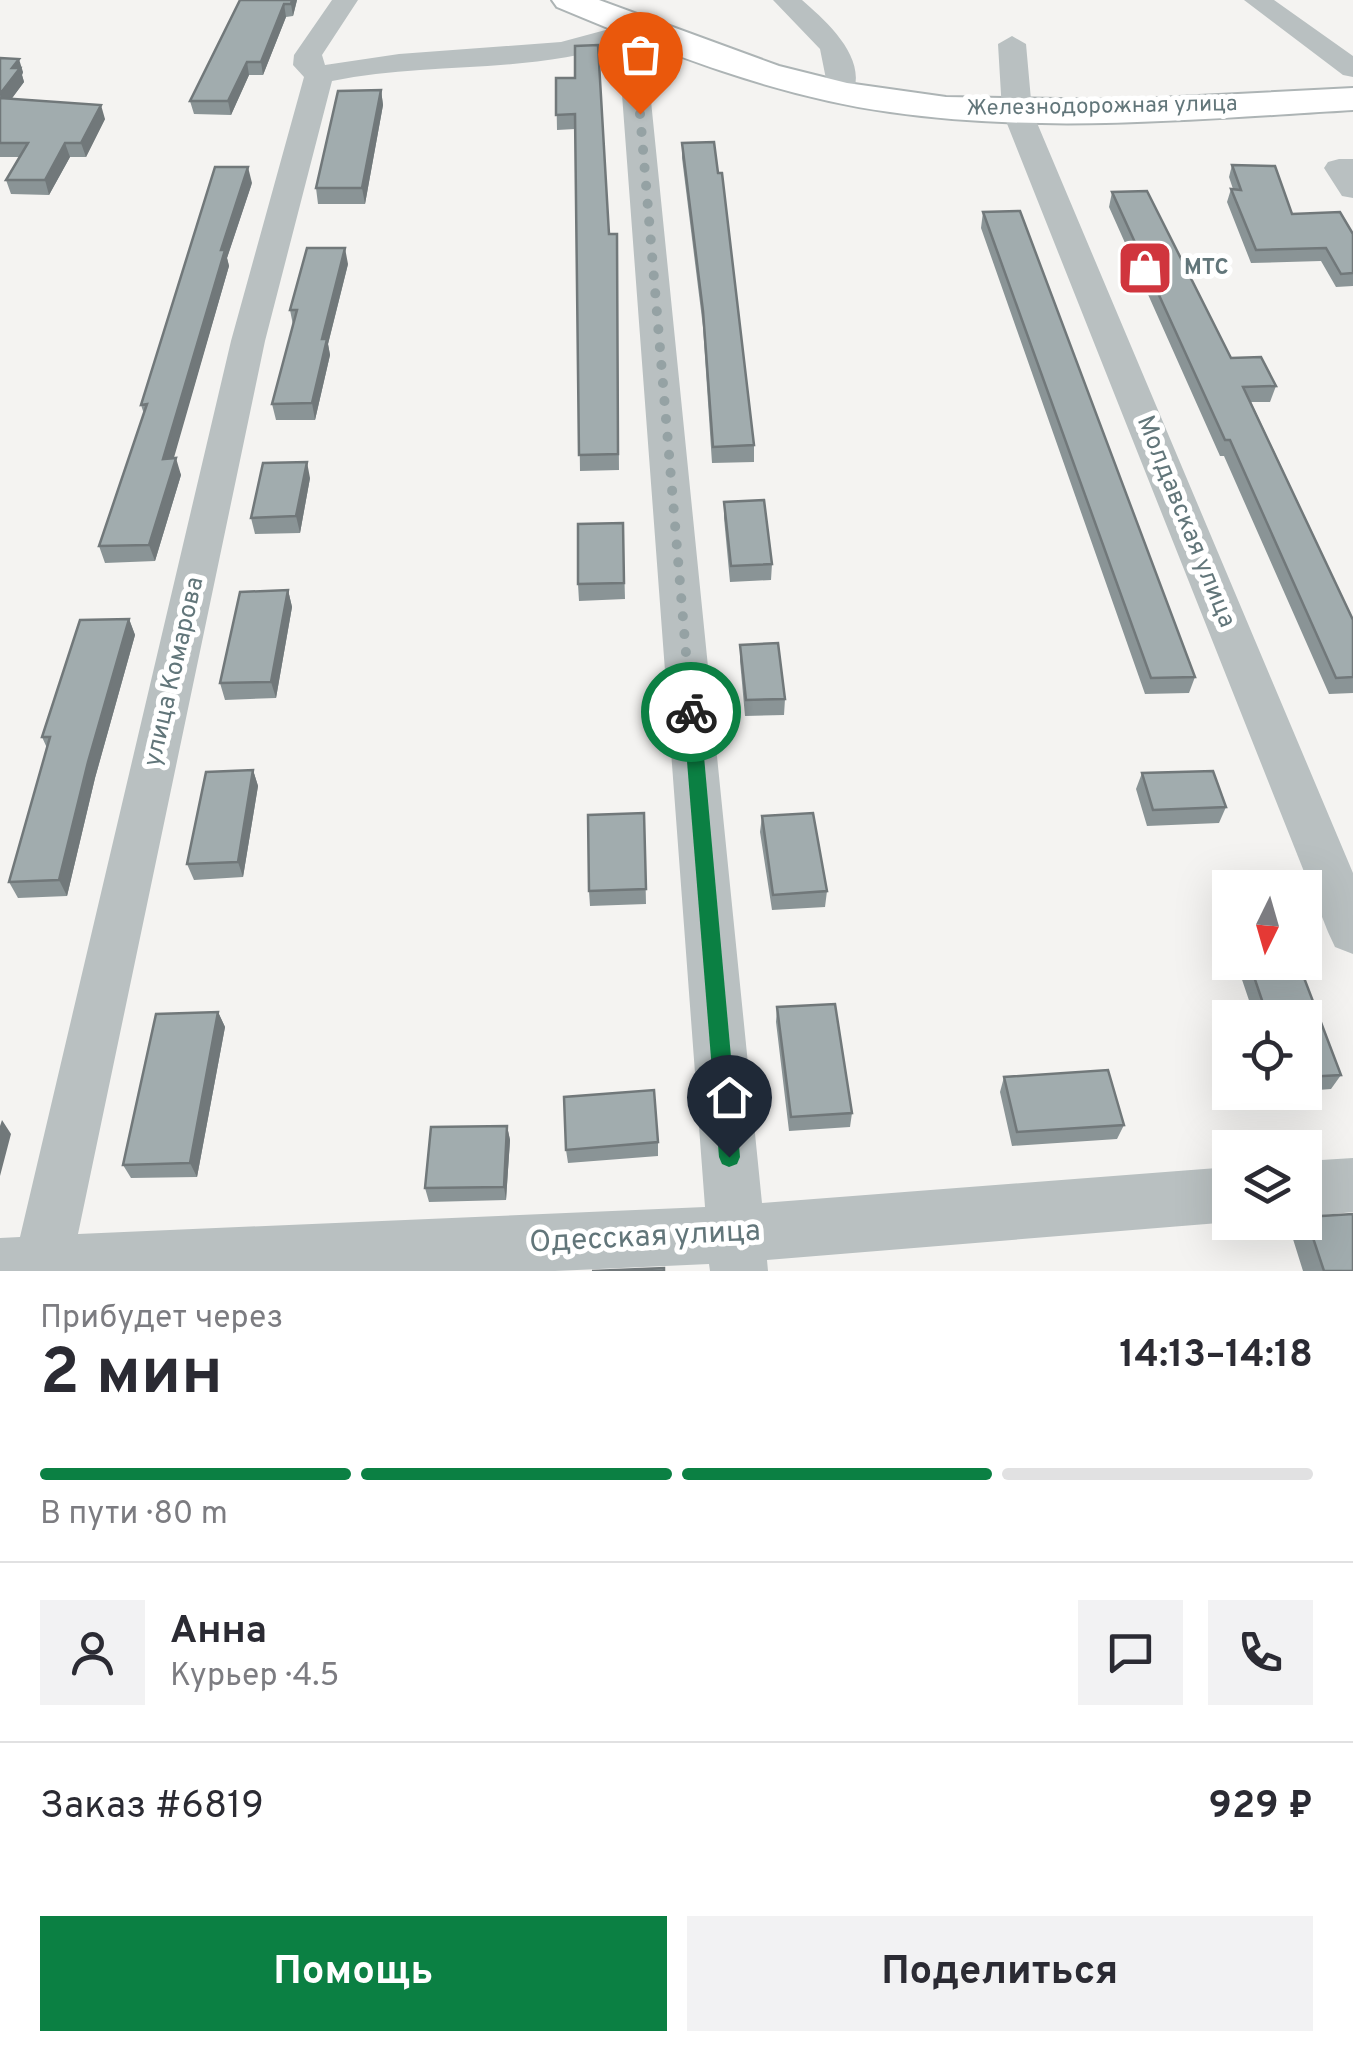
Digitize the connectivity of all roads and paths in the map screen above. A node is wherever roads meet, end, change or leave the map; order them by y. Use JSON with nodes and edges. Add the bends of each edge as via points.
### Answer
{"nodes":[{"id":1,"x":346,"y":0,"type":"edge"},
{"id":2,"x":569,"y":0,"type":"edge"},
{"id":3,"x":786,"y":0,"type":"edge"},
{"id":4,"x":1257,"y":0,"type":"edge"},
{"id":5,"x":639,"y":28,"type":"junction"},
{"id":6,"x":1012,"y":44,"type":"dead end"},
{"id":7,"x":1348,"y":61,"type":"edge"},
{"id":8,"x":319,"y":76,"type":"junction"},
{"id":9,"x":840,"y":93,"type":"junction"},
{"id":10,"x":1353,"y":99,"type":"edge"},
{"id":11,"x":1017,"y":112,"type":"junction"},
{"id":12,"x":1353,"y":168,"type":"edge"},
{"id":13,"x":1353,"y":190,"type":"edge"},
{"id":14,"x":1353,"y":932,"type":"edge"},
{"id":15,"x":1353,"y":1185,"type":"edge"},
{"id":16,"x":1322,"y":1188,"type":"edge"},
{"id":17,"x":1212,"y":1197,"type":"edge"},
{"id":18,"x":737,"y":1252,"type":"edge"},
{"id":19,"x":28,"y":1268,"type":"edge"}],
"edges":[{"from":1,"to":8,"type":"street","name":"улица Комарова","via":[[308,55]]},
{"from":2,"to":5,"type":"main road","name":"Железнодорожная улица"},
{"from":3,"to":9,"type":"street","via":[[836,50]]},
{"from":4,"to":7,"type":"street"},
{"from":5,"to":8,"type":"street","via":[[591,46],[360,66]]},
{"from":5,"to":9,"type":"main road","name":"Железнодорожная улица"},
{"from":5,"to":18,"type":"street","via":[[632,76]]},
{"from":6,"to":11,"type":"street","name":"Молдавская улица"},
{"from":8,"to":19,"type":"street","name":"улица Комарова","via":[[248,341]]},
{"from":9,"to":11,"type":"main road","name":"Железнодорожная улица"},
{"from":10,"to":11,"type":"main road","name":"Железнодорожная улица"},
{"from":11,"to":14,"type":"street","name":"Молдавская улица"},
{"from":12,"to":13,"type":"street","via":[[1339,168]]},
{"from":15,"to":16,"type":"street"},
{"from":17,"to":18,"type":"street","name":"Одесская улица"},
{"from":18,"to":19,"type":"street","name":"Одесская улица"}]}
